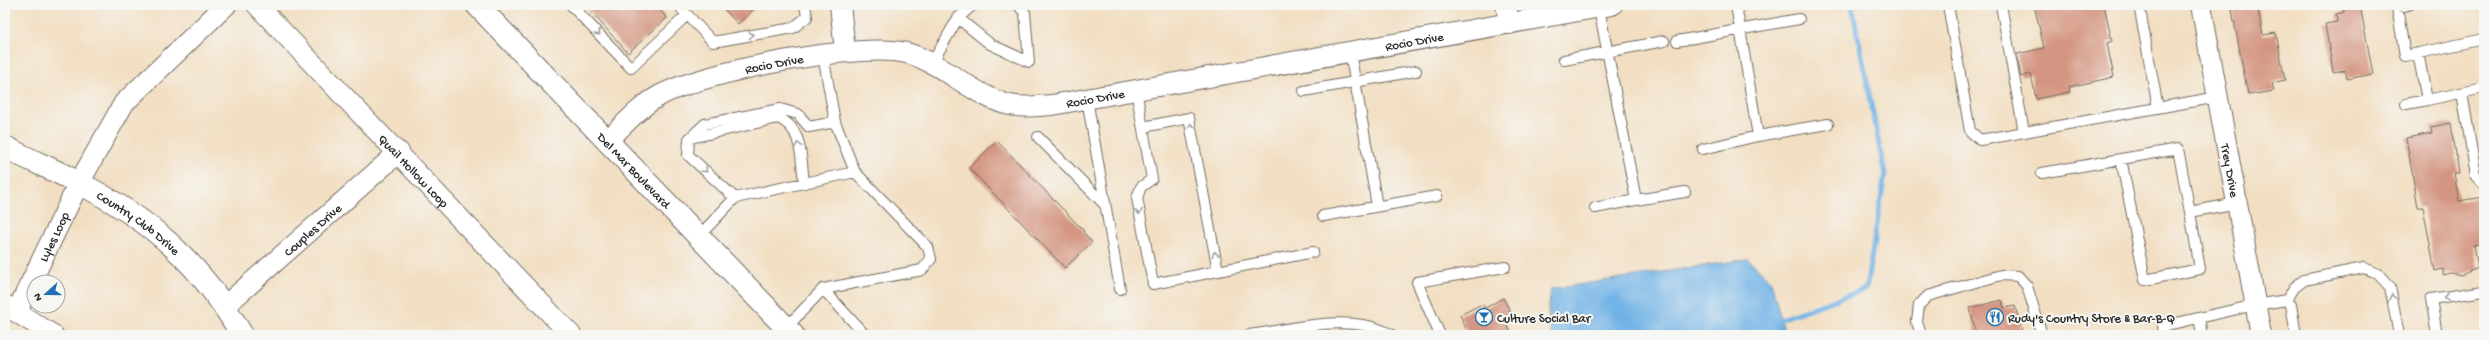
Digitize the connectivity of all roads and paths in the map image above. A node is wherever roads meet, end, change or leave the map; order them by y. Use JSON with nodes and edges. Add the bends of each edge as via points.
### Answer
{"nodes":[{"id":1,"x":226,"y":5,"type":"edge"},
{"id":2,"x":257,"y":5,"type":"edge"},
{"id":3,"x":477,"y":5,"type":"edge"},
{"id":4,"x":571,"y":5,"type":"edge"},
{"id":5,"x":678,"y":5,"type":"edge"},
{"id":6,"x":805,"y":5,"type":"edge"},
{"id":7,"x":840,"y":5,"type":"edge"},
{"id":8,"x":973,"y":5,"type":"edge"},
{"id":9,"x":1018,"y":5,"type":"edge"},
{"id":10,"x":1736,"y":5,"type":"edge"},
{"id":11,"x":1948,"y":5,"type":"edge"},
{"id":12,"x":2001,"y":5,"type":"edge"},
{"id":13,"x":2139,"y":5,"type":"edge"},
{"id":14,"x":2201,"y":5,"type":"edge"},
{"id":15,"x":2408,"y":5,"type":"edge"},
{"id":16,"x":1605,"y":6,"type":"edge"},
{"id":17,"x":1508,"y":14,"type":"edge"},
{"id":18,"x":687,"y":15,"type":"junction"},
{"id":19,"x":958,"y":18,"type":"junction"},
{"id":20,"x":1799,"y":19,"type":"dead end"},
{"id":21,"x":1740,"y":30,"type":"junction"},
{"id":22,"x":2484,"y":39,"type":"edge"},
{"id":23,"x":1664,"y":41,"type":"dead end"},
{"id":24,"x":1677,"y":41,"type":"dead end"},
{"id":25,"x":845,"y":51,"type":"junction"},
{"id":26,"x":1607,"y":51,"type":"junction"},
{"id":27,"x":1350,"y":52,"type":"junction"},
{"id":28,"x":2418,"y":54,"type":"junction"},
{"id":29,"x":823,"y":56,"type":"junction"},
{"id":30,"x":1564,"y":60,"type":"dead end"},
{"id":31,"x":932,"y":63,"type":"junction"},
{"id":32,"x":1416,"y":71,"type":"dead end"},
{"id":33,"x":1355,"y":81,"type":"junction"},
{"id":34,"x":2484,"y":88,"type":"edge"},
{"id":35,"x":1136,"y":90,"type":"junction"},
{"id":36,"x":1304,"y":91,"type":"dead end"},
{"id":37,"x":2462,"y":93,"type":"junction"},
{"id":38,"x":2218,"y":97,"type":"junction"},
{"id":39,"x":1087,"y":99,"type":"junction"},
{"id":40,"x":2427,"y":100,"type":"junction"},
{"id":41,"x":2406,"y":104,"type":"dead end"},
{"id":42,"x":2158,"y":108,"type":"junction"},
{"id":43,"x":835,"y":122,"type":"junction"},
{"id":44,"x":1828,"y":124,"type":"dead end"},
{"id":45,"x":1143,"y":127,"type":"junction"},
{"id":46,"x":2024,"y":132,"type":"junction"},
{"id":47,"x":1758,"y":136,"type":"junction"},
{"id":48,"x":1038,"y":137,"type":"dead end"},
{"id":49,"x":689,"y":139,"type":"junction"},
{"id":50,"x":607,"y":141,"type":"junction"},
{"id":51,"x":5,"y":147,"type":"edge"},
{"id":52,"x":1703,"y":149,"type":"dead end"},
{"id":53,"x":399,"y":152,"type":"junction"},
{"id":54,"x":2121,"y":160,"type":"junction"},
{"id":55,"x":855,"y":172,"type":"junction"},
{"id":56,"x":2042,"y":173,"type":"dead end"},
{"id":57,"x":79,"y":183,"type":"junction"},
{"id":58,"x":804,"y":183,"type":"junction"},
{"id":59,"x":2484,"y":184,"type":"edge"},
{"id":60,"x":1685,"y":192,"type":"dead end"},
{"id":61,"x":1437,"y":196,"type":"dead end"},
{"id":62,"x":735,"y":198,"type":"junction"},
{"id":63,"x":1636,"y":200,"type":"junction"},
{"id":64,"x":2237,"y":203,"type":"junction"},
{"id":65,"x":1105,"y":205,"type":"junction"},
{"id":66,"x":1377,"y":206,"type":"junction"},
{"id":67,"x":1595,"y":208,"type":"dead end"},
{"id":68,"x":2190,"y":212,"type":"junction"},
{"id":69,"x":1323,"y":216,"type":"dead end"},
{"id":70,"x":698,"y":236,"type":"junction"},
{"id":71,"x":1313,"y":252,"type":"dead end"},
{"id":72,"x":1505,"y":267,"type":"dead end"},
{"id":73,"x":1218,"y":271,"type":"junction"},
{"id":74,"x":823,"y":289,"type":"junction"},
{"id":75,"x":1120,"y":289,"type":"dead end"},
{"id":76,"x":2484,"y":291,"type":"edge"},
{"id":77,"x":2287,"y":300,"type":"junction"},
{"id":78,"x":2255,"y":305,"type":"junction"},
{"id":79,"x":225,"y":306,"type":"junction"},
{"id":80,"x":11,"y":308,"type":"edge"},
{"id":81,"x":2199,"y":318,"type":"junction"},
{"id":82,"x":790,"y":332,"type":"edge"},
{"id":83,"x":53,"y":335,"type":"edge"},
{"id":84,"x":242,"y":335,"type":"edge"},
{"id":85,"x":571,"y":335,"type":"edge"},
{"id":86,"x":865,"y":335,"type":"edge"},
{"id":87,"x":1249,"y":335,"type":"edge"},
{"id":88,"x":1392,"y":335,"type":"edge"},
{"id":89,"x":1440,"y":335,"type":"edge"},
{"id":90,"x":1921,"y":335,"type":"edge"},
{"id":91,"x":2042,"y":335,"type":"edge"},
{"id":92,"x":2164,"y":335,"type":"edge"},
{"id":93,"x":2202,"y":335,"type":"edge"},
{"id":94,"x":2261,"y":335,"type":"edge"},
{"id":95,"x":2296,"y":335,"type":"edge"},
{"id":96,"x":2399,"y":335,"type":"edge"},
{"id":97,"x":2437,"y":335,"type":"edge"}],
"edges":[{"from":1,"to":57,"type":"street","via":[[124,103]]},
{"from":2,"to":53,"type":"street","name":"Quail Hollow Loop"},
{"from":3,"to":50,"type":"main road","name":"Del Mar Boulevard"},
{"from":4,"to":18,"type":"lane","one_way":true,"via":[[631,68]]},
{"from":5,"to":18,"type":"lane"},
{"from":18,"to":6,"type":"lane","one_way":true,"via":[[713,42],[793,28],[807,17]]},
{"from":7,"to":25,"type":"street"},
{"from":8,"to":19,"type":"lane"},
{"from":9,"to":19,"type":"lane","via":[[1025,13],[1029,62],[990,44]]},
{"from":10,"to":21,"type":"lane"},
{"from":11,"to":46,"type":"lane","via":[[1970,131],[1980,140]]},
{"from":12,"to":46,"type":"lane"},
{"from":13,"to":42,"type":"lane"},
{"from":14,"to":38,"type":"street","name":"Trey Drive"},
{"from":15,"to":28,"type":"lane","via":[[2397,7],[2405,56]]},
{"from":16,"to":17,"type":"street","name":"Rocio Drive"},
{"from":16,"to":26,"type":"lane"},
{"from":17,"to":27,"type":"street","name":"Rocio Drive"},
{"from":19,"to":31,"type":"lane"},
{"from":20,"to":21,"type":"lane"},
{"from":21,"to":24,"type":"lane"},
{"from":21,"to":47,"type":"lane"},
{"from":22,"to":28,"type":"lane"},
{"from":23,"to":26,"type":"lane"},
{"from":25,"to":29,"type":"street","name":"Rocio Drive"},
{"from":25,"to":31,"type":"street","name":"Rocio Drive","via":[[888,50],[910,54]]},
{"from":26,"to":30,"type":"lane"},
{"from":26,"to":63,"type":"lane"},
{"from":27,"to":33,"type":"lane"},
{"from":27,"to":35,"type":"street","name":"Rocio Drive"},
{"from":28,"to":40,"type":"lane"},
{"from":29,"to":43,"type":"lane"},
{"from":29,"to":50,"type":"street","name":"Rocio Drive","via":[[736,71],[677,87],[646,105]]},
{"from":31,"to":39,"type":"street","name":"Rocio Drive","via":[[1009,105],[1027,107]]},
{"from":32,"to":33,"type":"lane"},
{"from":33,"to":36,"type":"lane"},
{"from":33,"to":66,"type":"lane"},
{"from":34,"to":37,"type":"lane"},
{"from":35,"to":39,"type":"street","name":"Rocio Drive"},
{"from":35,"to":45,"type":"lane"},
{"from":37,"to":40,"type":"lane"},
{"from":37,"to":59,"type":"lane","via":[[2476,175]]},
{"from":38,"to":42,"type":"lane"},
{"from":38,"to":64,"type":"street","name":"Trey Drive"},
{"from":39,"to":65,"type":"lane"},
{"from":40,"to":41,"type":"lane"},
{"from":42,"to":46,"type":"lane"},
{"from":43,"to":49,"type":"lane","via":[[809,127],[798,114],[780,109],[705,124]]},
{"from":43,"to":55,"type":"lane"},
{"from":44,"to":47,"type":"lane"},
{"from":73,"to":45,"type":"lane","one_way":true,"via":[[1189,118]]},
{"from":45,"to":73,"type":"lane","one_way":true,"via":[[1152,179],[1141,187],[1137,198],[1153,284]]},
{"from":47,"to":52,"type":"lane"},
{"from":48,"to":65,"type":"lane"},
{"from":58,"to":49,"type":"lane","one_way":true,"via":[[796,134],[788,122],[778,118]]},
{"from":49,"to":62,"type":"lane","one_way":true,"via":[[688,155]]},
{"from":50,"to":70,"type":"main road","name":"Del Mar Boulevard"},
{"from":51,"to":57,"type":"main road","name":"Country Club Drive"},
{"from":53,"to":79,"type":"street","name":"Couples Drive"},
{"from":53,"to":85,"type":"street","name":"Quail Hollow Loop"},
{"from":54,"to":56,"type":"lane"},
{"from":54,"to":68,"type":"lane","via":[[2178,149]]},
{"from":54,"to":68,"type":"lane","via":[[2145,280],[2200,269]]},
{"from":55,"to":58,"type":"lane"},
{"from":55,"to":74,"type":"lane","via":[[928,247],[931,259],[922,270]]},
{"from":57,"to":79,"type":"main road","name":"Country Club Drive","via":[[156,231],[192,264]]},
{"from":57,"to":80,"type":"street","name":"Lyles Loop"},
{"from":58,"to":62,"type":"lane"},
{"from":60,"to":63,"type":"lane"},
{"from":61,"to":66,"type":"lane"},
{"from":62,"to":70,"type":"lane"},
{"from":63,"to":67,"type":"lane"},
{"from":64,"to":68,"type":"lane"},
{"from":64,"to":78,"type":"street","name":"Trey Drive"},
{"from":65,"to":75,"type":"lane"},
{"from":66,"to":69,"type":"lane"},
{"from":70,"to":82,"type":"main road","name":"Del Mar Boulevard"},
{"from":71,"to":73,"type":"lane"},
{"from":72,"to":89,"type":"lane","via":[[1417,282]]},
{"from":74,"to":82,"type":"lane"},
{"from":74,"to":86,"type":"lane"},
{"from":76,"to":97,"type":"lane","one_way":true,"via":[[2431,299]]},
{"from":77,"to":78,"type":"lane"},
{"from":77,"to":95,"type":"lane","via":[[2291,305]]},
{"from":96,"to":77,"type":"lane","one_way":true,"via":[[2390,286],[2378,274],[2364,268],[2304,280],[2294,288]]},
{"from":78,"to":81,"type":"lane"},
{"from":78,"to":94,"type":"street","name":"Trey Drive"},
{"from":79,"to":84,"type":"main road","name":"Country Club Drive"},
{"from":80,"to":83,"type":"street","name":"Lyles Loop"},
{"from":81,"to":92,"type":"lane","via":[[2163,326]]},
{"from":81,"to":93,"type":"lane"},
{"from":87,"to":88,"type":"lane","via":[[1350,322],[1367,324]]},
{"from":90,"to":91,"type":"lane","via":[[1917,322],[1919,305],[1928,296],[2001,275],[2018,276],[2027,286]]}]}
